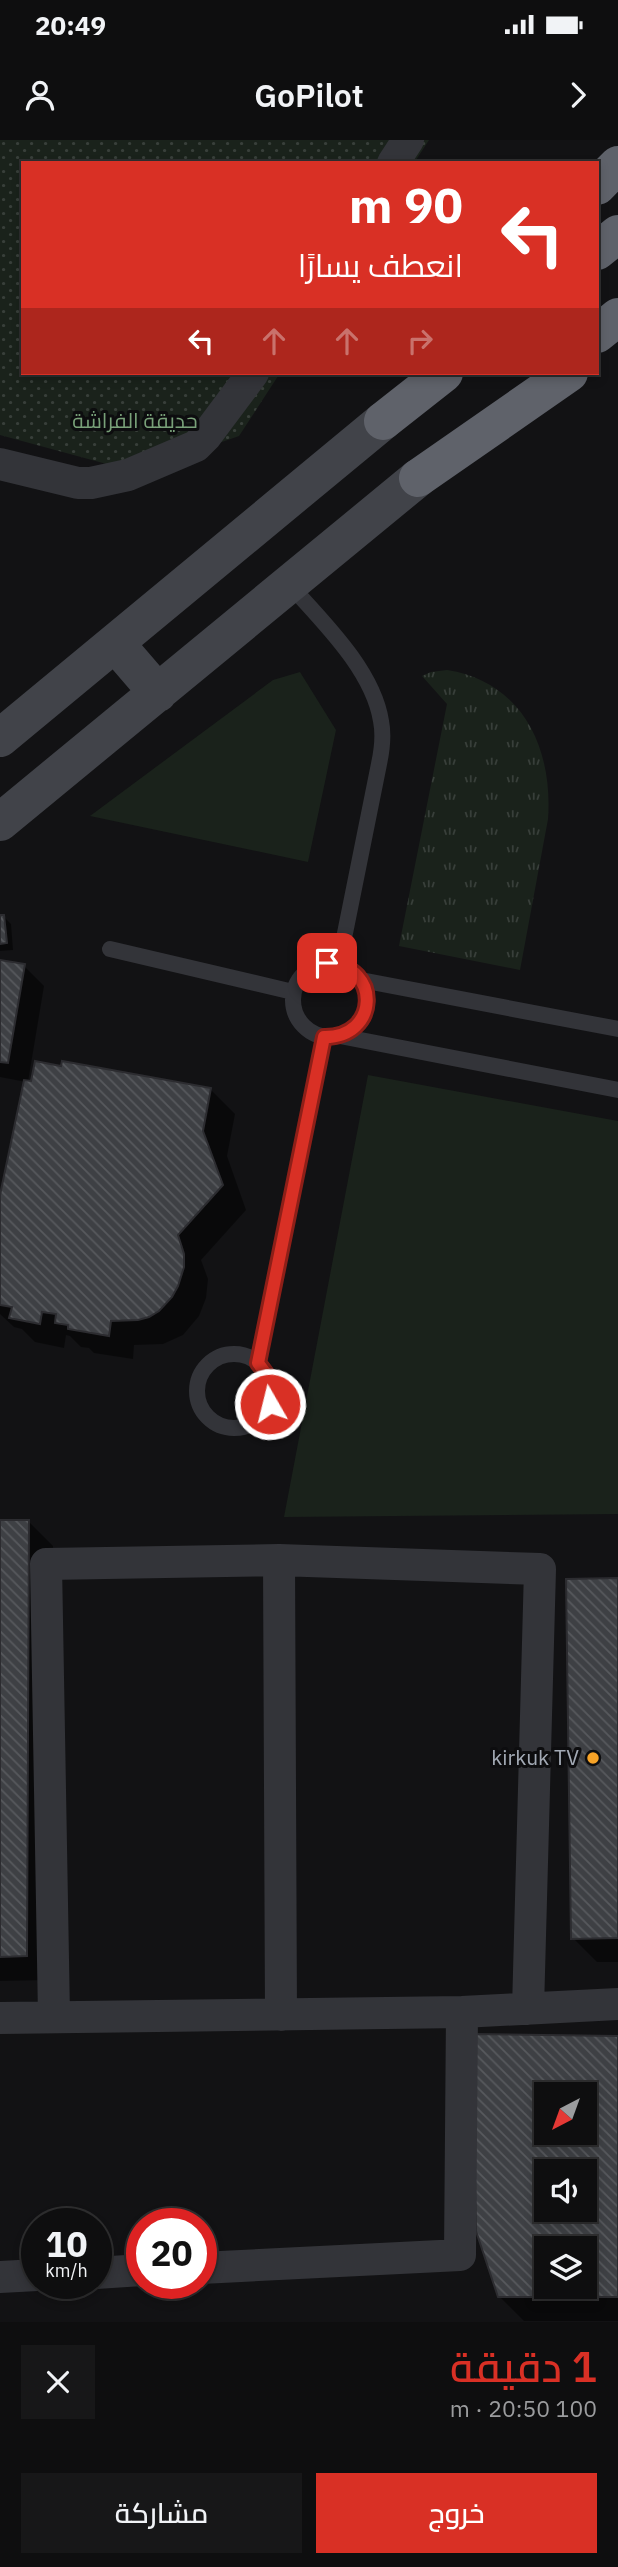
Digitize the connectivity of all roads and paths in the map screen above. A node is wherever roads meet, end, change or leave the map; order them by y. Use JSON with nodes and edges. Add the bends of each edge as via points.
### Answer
{"nodes":[{"id":1,"x":408,"y":140,"type":"edge"},
{"id":2,"x":394,"y":161,"type":"edge"},
{"id":3,"x":618,"y":164,"type":"edge"},
{"id":4,"x":599,"y":184,"type":"edge"},
{"id":5,"x":618,"y":234,"type":"edge"},
{"id":6,"x":599,"y":249,"type":"edge"},
{"id":7,"x":618,"y":317,"type":"edge"},
{"id":8,"x":599,"y":332,"type":"edge"},
{"id":9,"x":618,"y":338,"type":"edge"},
{"id":10,"x":599,"y":352,"type":"edge"},
{"id":11,"x":252,"y":375,"type":"edge"},
{"id":12,"x":424,"y":375,"type":"edge"},
{"id":13,"x":441,"y":375,"type":"edge"},
{"id":14,"x":546,"y":375,"type":"edge"},
{"id":15,"x":566,"y":375,"type":"edge"},
{"id":16,"x":383,"y":421,"type":"junction"},
{"id":17,"x":0,"y":464,"type":"edge"},
{"id":18,"x":418,"y":478,"type":"junction"},
{"id":19,"x":289,"y":584,"type":"junction"},
{"id":20,"x":116,"y":643,"type":"junction"},
{"id":21,"x":158,"y":692,"type":"junction"},
{"id":22,"x":0,"y":738,"type":"edge"},
{"id":23,"x":0,"y":822,"type":"edge"},
{"id":24,"x":110,"y":949,"type":"dead end"},
{"id":25,"x":339,"y":963,"type":"junction"},
{"id":26,"x":361,"y":980,"type":"junction"},
{"id":27,"x":293,"y":992,"type":"junction"},
{"id":28,"x":618,"y":1029,"type":"edge"},
{"id":29,"x":332,"y":1037,"type":"junction"},
{"id":30,"x":618,"y":1090,"type":"edge"},
{"id":31,"x":258,"y":1363,"type":"junction"},
{"id":32,"x":279,"y":1560,"type":"junction"},
{"id":33,"x":618,"y":2004,"type":"edge"},
{"id":34,"x":528,"y":2008,"type":"junction"},
{"id":35,"x":462,"y":2012,"type":"junction"},
{"id":36,"x":281,"y":2015,"type":"junction"},
{"id":37,"x":54,"y":2016,"type":"junction"},
{"id":38,"x":0,"y":2018,"type":"edge"},
{"id":39,"x":217,"y":2267,"type":"edge"},
{"id":40,"x":21,"y":2276,"type":"edge"},
{"id":41,"x":0,"y":2277,"type":"edge"}],
"edges":[{"from":1,"to":2,"type":"street"},
{"from":3,"to":4,"type":"highway"},
{"from":5,"to":6,"type":"highway"},
{"from":7,"to":8,"type":"highway"},
{"from":9,"to":10,"type":"highway"},
{"from":11,"to":17,"type":"street","via":[[196,446],[128,475],[78,483]]},
{"from":12,"to":16,"type":"highway"},
{"from":13,"to":16,"type":"highway"},
{"from":14,"to":18,"type":"highway"},
{"from":15,"to":18,"type":"highway"},
{"from":16,"to":20,"type":"street"},
{"from":18,"to":19,"type":"street"},
{"from":19,"to":21,"type":"street"},
{"from":19,"to":25,"type":"lane","via":[[367,681],[382,722],[383,744]]},
{"from":20,"to":21,"type":"street"},
{"from":20,"to":22,"type":"street"},
{"from":21,"to":23,"type":"street"},
{"from":24,"to":27,"type":"lane"},
{"from":25,"to":26,"type":"lane"},
{"from":25,"to":27,"type":"lane","via":[[305,971]]},
{"from":26,"to":28,"type":"lane"},
{"from":26,"to":29,"type":"lane","via":[[367,993],[362,1020],[353,1030]]},
{"from":27,"to":29,"type":"lane","via":[[302,1026]]},
{"from":29,"to":30,"type":"lane"},
{"from":29,"to":31,"type":"lane"},
{"from":31,"to":31,"type":"lane","via":[[231,1354],[208,1364],[201,1374],[197,1399],[211,1421],[245,1428],[264,1414],[272,1391],[270,1379]]},
{"from":32,"to":34,"type":"street","via":[[540,1569]]},
{"from":32,"to":36,"type":"street"},
{"from":32,"to":37,"type":"street","via":[[46,1564]]},
{"from":33,"to":34,"type":"street"},
{"from":34,"to":35,"type":"street"},
{"from":35,"to":36,"type":"street"},
{"from":35,"to":39,"type":"street","via":[[460,2255]]},
{"from":36,"to":37,"type":"street"},
{"from":37,"to":38,"type":"street"},
{"from":40,"to":41,"type":"street"}]}
